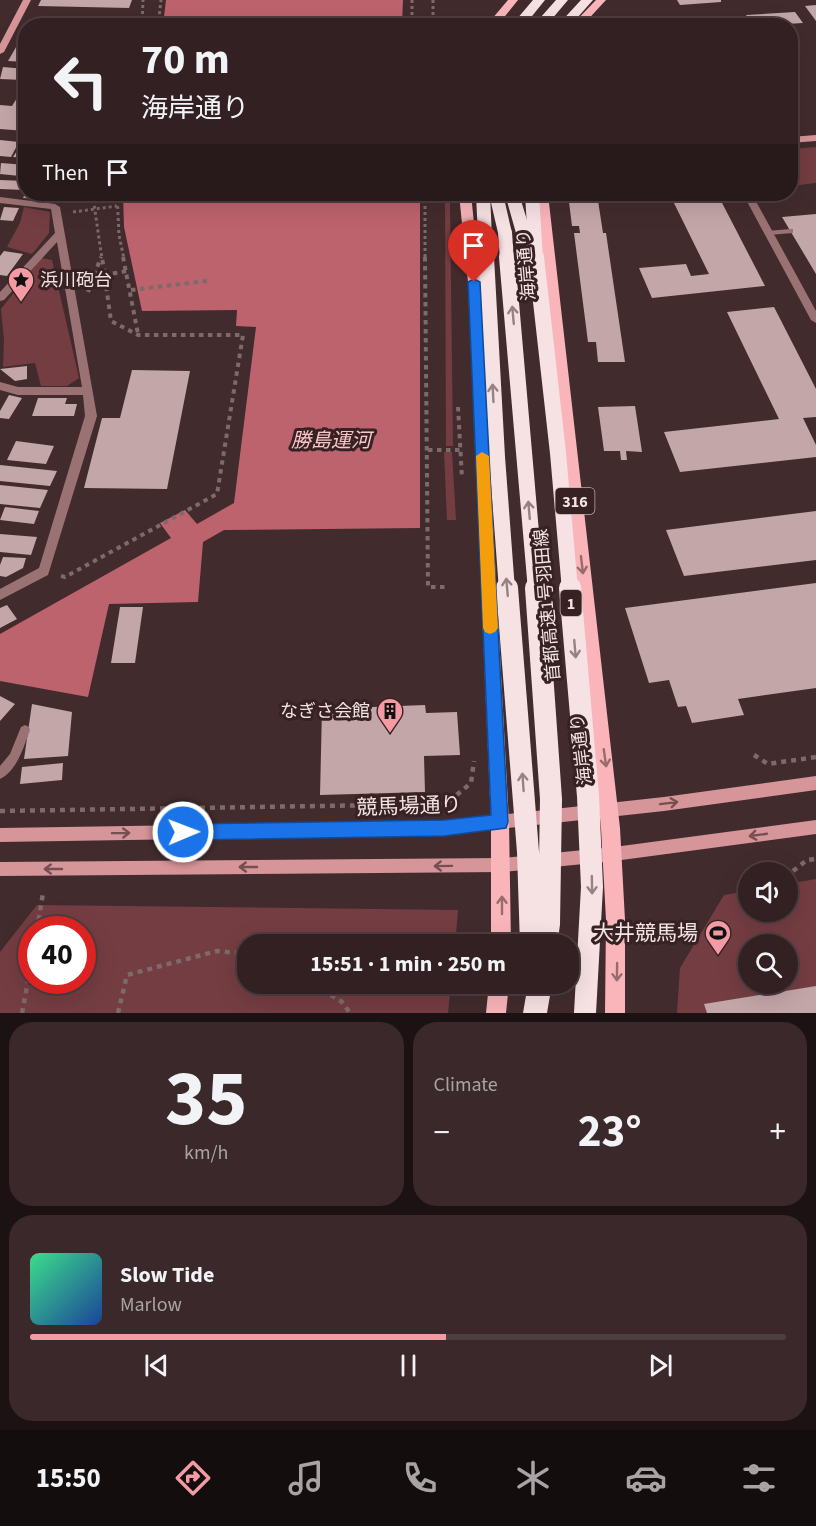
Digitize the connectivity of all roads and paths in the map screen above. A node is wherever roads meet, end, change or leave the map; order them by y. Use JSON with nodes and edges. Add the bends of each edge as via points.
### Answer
{"nodes":[{"id":1,"x":27,"y":0,"type":"edge"},
{"id":2,"x":143,"y":0,"type":"edge"},
{"id":3,"x":161,"y":0,"type":"edge"},
{"id":4,"x":412,"y":0,"type":"edge"},
{"id":5,"x":433,"y":0,"type":"edge"},
{"id":6,"x":513,"y":0,"type":"edge"},
{"id":7,"x":539,"y":0,"type":"edge"},
{"id":8,"x":562,"y":0,"type":"edge"},
{"id":9,"x":587,"y":0,"type":"edge"},
{"id":10,"x":601,"y":0,"type":"edge"},
{"id":11,"x":142,"y":18,"type":"edge"},
{"id":12,"x":159,"y":18,"type":"edge"},
{"id":13,"x":412,"y":18,"type":"edge"},
{"id":14,"x":433,"y":18,"type":"edge"},
{"id":15,"x":498,"y":18,"type":"edge"},
{"id":16,"x":524,"y":18,"type":"edge"},
{"id":17,"x":546,"y":18,"type":"edge"},
{"id":18,"x":570,"y":18,"type":"edge"},
{"id":19,"x":584,"y":18,"type":"edge"},
{"id":20,"x":0,"y":52,"type":"edge"},
{"id":21,"x":816,"y":138,"type":"edge"},
{"id":22,"x":798,"y":139,"type":"edge"},
{"id":23,"x":0,"y":200,"type":"edge"},
{"id":24,"x":95,"y":201,"type":"edge"},
{"id":25,"x":117,"y":201,"type":"edge"},
{"id":26,"x":425,"y":201,"type":"edge"},
{"id":27,"x":466,"y":201,"type":"edge"},
{"id":28,"x":483,"y":201,"type":"edge"},
{"id":29,"x":497,"y":201,"type":"edge"},
{"id":30,"x":514,"y":201,"type":"edge"},
{"id":31,"x":532,"y":201,"type":"edge"},
{"id":32,"x":543,"y":201,"type":"edge"},
{"id":33,"x":751,"y":201,"type":"edge"},
{"id":34,"x":117,"y":206,"type":"junction"},
{"id":35,"x":94,"y":209,"type":"junction"},
{"id":36,"x":72,"y":212,"type":"dead end"},
{"id":37,"x":790,"y":231,"type":"dead end"},
{"id":38,"x":60,"y":233,"type":"junction"},
{"id":39,"x":768,"y":233,"type":"junction"},
{"id":40,"x":127,"y":271,"type":"junction"},
{"id":41,"x":104,"y":275,"type":"junction"},
{"id":42,"x":207,"y":281,"type":"dead end"},
{"id":43,"x":538,"y":281,"type":"junction"},
{"id":44,"x":131,"y":290,"type":"junction"},
{"id":45,"x":0,"y":297,"type":"edge"},
{"id":46,"x":816,"y":320,"type":"edge"},
{"id":47,"x":138,"y":335,"type":"junction"},
{"id":48,"x":0,"y":386,"type":"edge"},
{"id":49,"x":88,"y":391,"type":"junction"},
{"id":50,"x":458,"y":404,"type":"dead end"},
{"id":51,"x":428,"y":450,"type":"junction"},
{"id":52,"x":460,"y":450,"type":"junction"},
{"id":53,"x":462,"y":485,"type":"dead end"},
{"id":54,"x":44,"y":571,"type":"junction"},
{"id":55,"x":447,"y":587,"type":"dead end"},
{"id":56,"x":0,"y":595,"type":"edge"},
{"id":57,"x":25,"y":730,"type":"dead end"},
{"id":58,"x":475,"y":754,"type":"dead end"},
{"id":59,"x":754,"y":755,"type":"dead end"},
{"id":60,"x":816,"y":757,"type":"edge"},
{"id":61,"x":0,"y":774,"type":"edge"},
{"id":62,"x":816,"y":783,"type":"edge"},
{"id":63,"x":611,"y":809,"type":"junction"},
{"id":64,"x":0,"y":811,"type":"edge"},
{"id":65,"x":500,"y":822,"type":"junction"},
{"id":66,"x":816,"y":827,"type":"edge"},
{"id":67,"x":0,"y":835,"type":"edge"},
{"id":68,"x":614,"y":854,"type":"junction"},
{"id":69,"x":816,"y":859,"type":"edge"},
{"id":70,"x":502,"y":865,"type":"junction"},
{"id":71,"x":798,"y":868,"type":"edge"},
{"id":72,"x":0,"y":869,"type":"edge"},
{"id":73,"x":43,"y":893,"type":"dead end"},
{"id":74,"x":39,"y":916,"type":"edge"},
{"id":75,"x":501,"y":934,"type":"edge"},
{"id":76,"x":531,"y":934,"type":"edge"},
{"id":77,"x":548,"y":934,"type":"edge"},
{"id":78,"x":237,"y":953,"type":"edge"},
{"id":79,"x":26,"y":994,"type":"edge"},
{"id":80,"x":330,"y":994,"type":"edge"},
{"id":81,"x":498,"y":994,"type":"edge"},
{"id":82,"x":530,"y":994,"type":"edge"},
{"id":83,"x":538,"y":994,"type":"edge"},
{"id":84,"x":22,"y":1013,"type":"edge"},
{"id":85,"x":118,"y":1013,"type":"edge"},
{"id":86,"x":350,"y":1013,"type":"edge"},
{"id":87,"x":496,"y":1013,"type":"edge"},
{"id":88,"x":530,"y":1013,"type":"edge"},
{"id":89,"x":535,"y":1013,"type":"edge"},
{"id":90,"x":585,"y":1013,"type":"edge"},
{"id":91,"x":615,"y":1013,"type":"edge"}],
"edges":[{"from":1,"to":20,"type":"street"},
{"from":2,"to":11,"type":"path"},
{"from":3,"to":12,"type":"path"},
{"from":4,"to":13,"type":"path"},
{"from":5,"to":14,"type":"path"},
{"from":6,"to":15,"type":"main road"},
{"from":7,"to":16,"type":"highway"},
{"from":8,"to":17,"type":"highway"},
{"from":9,"to":18,"type":"highway"},
{"from":10,"to":19,"type":"main road"},
{"from":21,"to":22,"type":"street"},
{"from":23,"to":38,"type":"street","via":[[55,207]]},
{"from":24,"to":35,"type":"path"},
{"from":25,"to":34,"type":"path"},
{"from":26,"to":51,"type":"path"},
{"from":27,"to":65,"type":"main road","via":[[474,282]]},
{"from":76,"to":28,"type":"highway","name":"首都高速1号羽田線","one_way":true,"bridge":true},
{"from":77,"to":29,"type":"highway","one_way":true,"bridge":true,"via":[[551,799],[546,710],[506,233]]},
{"from":30,"to":43,"type":"highway","bridge":true},
{"from":31,"to":43,"type":"highway","name":"首都高速1号羽田線","number":"1","bridge":true},
{"from":32,"to":63,"type":"main road","name":"海岸通り","number":"316","one_way":true},
{"from":33,"to":39,"type":"street"},
{"from":34,"to":35,"type":"path"},
{"from":34,"to":40,"type":"path"},
{"from":35,"to":36,"type":"path"},
{"from":35,"to":41,"type":"path"},
{"from":37,"to":39,"type":"lane"},
{"from":38,"to":45,"type":"street"},
{"from":38,"to":49,"type":"street"},
{"from":39,"to":46,"type":"street"},
{"from":40,"to":41,"type":"path"},
{"from":40,"to":44,"type":"path"},
{"from":41,"to":47,"type":"path","via":[[111,321]]},
{"from":42,"to":44,"type":"path"},
{"from":43,"to":90,"type":"highway","name":"首都高速1号羽田線","number":"1","one_way":true,"bridge":true,"via":[[558,453],[588,796],[592,887]]},
{"from":44,"to":47,"type":"path"},
{"from":47,"to":54,"type":"path","via":[[243,335],[217,494],[64,577]]},
{"from":48,"to":49,"type":"street","via":[[18,391]]},
{"from":49,"to":54,"type":"street","via":[[91,416]]},
{"from":50,"to":52,"type":"path"},
{"from":51,"to":52,"type":"path"},
{"from":51,"to":55,"type":"path","via":[[428,587]]},
{"from":52,"to":53,"type":"path"},
{"from":54,"to":56,"type":"street"},
{"from":57,"to":61,"type":"lane","via":[[14,757]]},
{"from":58,"to":64,"type":"path","via":[[471,783],[446,804]]},
{"from":59,"to":60,"type":"path","via":[[768,764]]},
{"from":63,"to":62,"type":"street","name":"競馬場通り","one_way":true},
{"from":63,"to":65,"type":"street","name":"競馬場通り"},
{"from":63,"to":68,"type":"main road","name":"海岸通り","number":"316"},
{"from":67,"to":65,"type":"street","name":"競馬場通り","one_way":true,"via":[[444,828]]},
{"from":65,"to":70,"type":"main road"},
{"from":66,"to":68,"type":"street","one_way":true},
{"from":68,"to":70,"type":"street"},
{"from":68,"to":91,"type":"main road","name":"海岸通り","number":"316","one_way":true},
{"from":69,"to":71,"type":"path","via":[[807,860]]},
{"from":70,"to":72,"type":"street","one_way":true},
{"from":75,"to":70,"type":"main road","one_way":true},
{"from":73,"to":74,"type":"path"},
{"from":78,"to":85,"type":"path","via":[[217,951],[127,975]]},
{"from":79,"to":84,"type":"path"},
{"from":80,"to":86,"type":"path"},
{"from":81,"to":87,"type":"main road"},
{"from":82,"to":88,"type":"highway"},
{"from":83,"to":89,"type":"highway"}]}
